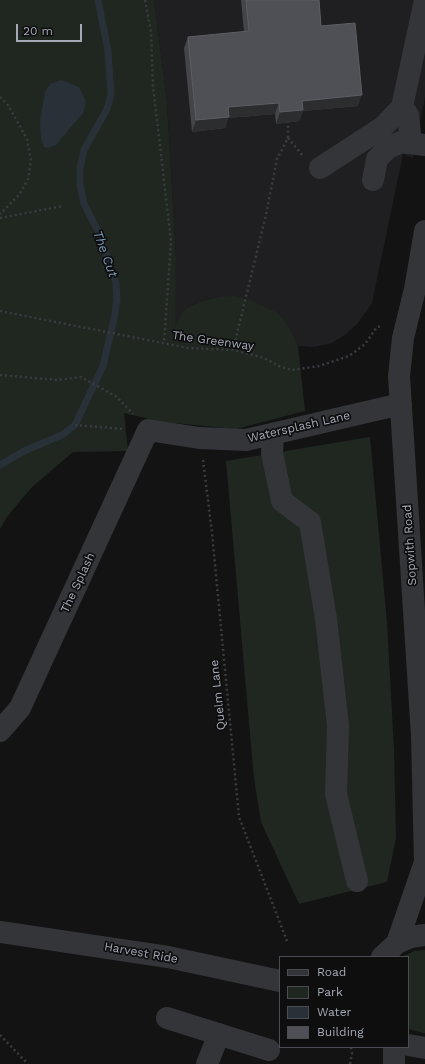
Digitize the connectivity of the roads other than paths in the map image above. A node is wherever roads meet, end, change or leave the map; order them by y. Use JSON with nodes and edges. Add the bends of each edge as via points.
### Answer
{"nodes":[{"id":1,"x":425,"y":0,"type":"edge"},
{"id":2,"x":402,"y":107,"type":"junction"},
{"id":3,"x":418,"y":144,"type":"edge"},
{"id":4,"x":320,"y":168,"type":"dead end"},
{"id":5,"x":373,"y":180,"type":"dead end"},
{"id":6,"x":425,"y":231,"type":"edge"},
{"id":7,"x":401,"y":404,"type":"junction"},
{"id":8,"x":148,"y":430,"type":"joint"},
{"id":9,"x":273,"y":434,"type":"junction"},
{"id":10,"x":0,"y":731,"type":"edge"},
{"id":11,"x":425,"y":862,"type":"edge"},
{"id":12,"x":357,"y":881,"type":"dead end"},
{"id":13,"x":0,"y":932,"type":"edge"},
{"id":14,"x":425,"y":935,"type":"edge"},
{"id":15,"x":389,"y":950,"type":"edge"},
{"id":16,"x":279,"y":981,"type":"edge"},
{"id":17,"x":167,"y":1018,"type":"dead end"},
{"id":18,"x":219,"y":1034,"type":"junction"},
{"id":19,"x":409,"y":1045,"type":"edge"},
{"id":20,"x":394,"y":1048,"type":"edge"},
{"id":21,"x":425,"y":1048,"type":"edge"},
{"id":22,"x":269,"y":1050,"type":"dead end"},
{"id":23,"x":207,"y":1064,"type":"edge"},
{"id":24,"x":394,"y":1064,"type":"edge"}],
"edges":[{"from":1,"to":2,"type":"street"},
{"from":2,"to":3,"type":"street","via":[[408,115]]},
{"from":2,"to":4,"type":"street","via":[[383,127]]},
{"from":3,"to":5,"type":"street","via":[[402,142],[388,148],[377,159]]},
{"from":6,"to":7,"type":"street","name":"Sopwith Road","via":[[401,352]]},
{"from":7,"to":9,"type":"street","name":"Watersplash Lane"},
{"from":7,"to":11,"type":"street","name":"Sopwith Road","via":[[422,736]]},
{"from":8,"to":9,"type":"street","name":"Watersplash Lane","via":[[199,438],[246,440]]},
{"from":8,"to":10,"type":"street","name":"The Splash","via":[[20,708]]},
{"from":9,"to":12,"type":"street","via":[[272,453],[282,501],[310,522],[326,619],[338,726],[336,794]]},
{"from":11,"to":15,"type":"street","name":"Sopwith Road"},
{"from":13,"to":16,"type":"street","name":"Harvest Ride","via":[[168,957]]},
{"from":14,"to":15,"type":"street","via":[[411,937]]},
{"from":17,"to":18,"type":"street"},
{"from":18,"to":22,"type":"street"},
{"from":18,"to":23,"type":"street"},
{"from":19,"to":21,"type":"street"},
{"from":20,"to":24,"type":"street"}]}
